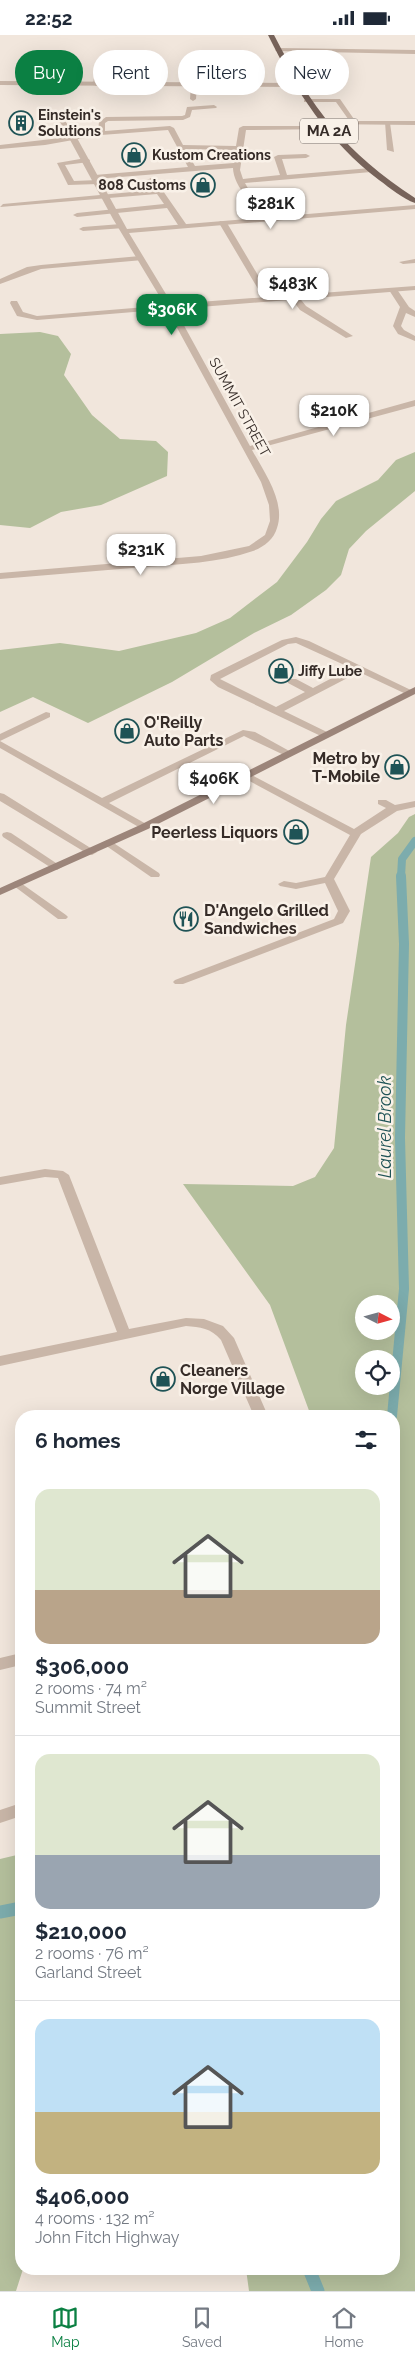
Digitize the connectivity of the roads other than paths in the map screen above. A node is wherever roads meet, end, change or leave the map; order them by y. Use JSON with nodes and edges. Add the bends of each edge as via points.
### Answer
{"nodes":[{"id":1,"x":271,"y":35,"type":"edge"},
{"id":2,"x":348,"y":43,"type":"dead end"},
{"id":3,"x":278,"y":50,"type":"edge"},
{"id":4,"x":346,"y":50,"type":"joint"},
{"id":5,"x":415,"y":52,"type":"edge"},
{"id":6,"x":0,"y":83,"type":"edge"},
{"id":7,"x":93,"y":84,"type":"edge"},
{"id":8,"x":193,"y":95,"type":"edge"},
{"id":9,"x":303,"y":95,"type":"edge"},
{"id":10,"x":193,"y":99,"type":"dead end"},
{"id":11,"x":306,"y":101,"type":"junction"},
{"id":12,"x":214,"y":107,"type":"dead end"},
{"id":13,"x":60,"y":117,"type":"dead end"},
{"id":14,"x":171,"y":118,"type":"junction"},
{"id":15,"x":321,"y":122,"type":"junction"},
{"id":16,"x":353,"y":122,"type":"junction"},
{"id":17,"x":387,"y":123,"type":"junction"},
{"id":18,"x":415,"y":123,"type":"edge"},
{"id":19,"x":170,"y":128,"type":"junction"},
{"id":20,"x":327,"y":128,"type":"junction"},
{"id":21,"x":101,"y":133,"type":"junction"},
{"id":22,"x":73,"y":138,"type":"junction"},
{"id":23,"x":0,"y":147,"type":"edge"},
{"id":24,"x":180,"y":147,"type":"junction"},
{"id":25,"x":239,"y":148,"type":"junction"},
{"id":26,"x":391,"y":150,"type":"dead end"},
{"id":27,"x":306,"y":156,"type":"dead end"},
{"id":28,"x":86,"y":160,"type":"junction"},
{"id":29,"x":237,"y":165,"type":"junction"},
{"id":30,"x":193,"y":169,"type":"junction"},
{"id":31,"x":371,"y":170,"type":"junction"},
{"id":32,"x":284,"y":177,"type":"junction"},
{"id":33,"x":96,"y":179,"type":"junction"},
{"id":34,"x":151,"y":179,"type":"dead end"},
{"id":35,"x":240,"y":181,"type":"junction"},
{"id":36,"x":160,"y":192,"type":"junction"},
{"id":37,"x":246,"y":192,"type":"dead end"},
{"id":38,"x":106,"y":198,"type":"junction"},
{"id":39,"x":415,"y":201,"type":"edge"},
{"id":40,"x":3,"y":206,"type":"dead end"},
{"id":41,"x":169,"y":206,"type":"junction"},
{"id":42,"x":415,"y":207,"type":"edge"},
{"id":43,"x":114,"y":212,"type":"junction"},
{"id":44,"x":77,"y":215,"type":"dead end"},
{"id":45,"x":223,"y":223,"type":"junction"},
{"id":46,"x":183,"y":226,"type":"junction"},
{"id":47,"x":83,"y":229,"type":"dead end"},
{"id":48,"x":123,"y":229,"type":"junction"},
{"id":49,"x":140,"y":258,"type":"junction"},
{"id":50,"x":415,"y":261,"type":"edge"},
{"id":51,"x":403,"y":262,"type":"dead end"},
{"id":52,"x":0,"y":282,"type":"edge"},
{"id":53,"x":415,"y":288,"type":"edge"},
{"id":54,"x":393,"y":290,"type":"junction"},
{"id":55,"x":295,"y":298,"type":"junction"},
{"id":56,"x":268,"y":299,"type":"junction"},
{"id":57,"x":14,"y":303,"type":"dead end"},
{"id":58,"x":170,"y":307,"type":"junction"},
{"id":59,"x":404,"y":307,"type":"junction"},
{"id":60,"x":415,"y":315,"type":"edge"},
{"id":61,"x":349,"y":335,"type":"dead end"},
{"id":62,"x":415,"y":339,"type":"edge"},
{"id":63,"x":415,"y":403,"type":"edge"},
{"id":64,"x":247,"y":449,"type":"junction"},
{"id":65,"x":0,"y":576,"type":"edge"},
{"id":66,"x":248,"y":659,"type":"junction"},
{"id":67,"x":261,"y":666,"type":"dead end"},
{"id":68,"x":359,"y":668,"type":"junction"},
{"id":69,"x":292,"y":681,"type":"dead end"},
{"id":70,"x":413,"y":691,"type":"edge"},
{"id":71,"x":313,"y":692,"type":"junction"},
{"id":72,"x":276,"y":711,"type":"junction"},
{"id":73,"x":46,"y":715,"type":"dead end"},
{"id":74,"x":325,"y":735,"type":"junction"},
{"id":75,"x":0,"y":738,"type":"edge"},
{"id":76,"x":0,"y":744,"type":"edge"},
{"id":77,"x":288,"y":753,"type":"junction"},
{"id":78,"x":246,"y":775,"type":"junction"},
{"id":79,"x":0,"y":796,"type":"edge"},
{"id":80,"x":102,"y":802,"type":"junction"},
{"id":81,"x":382,"y":802,"type":"dead end"},
{"id":82,"x":415,"y":804,"type":"edge"},
{"id":83,"x":394,"y":808,"type":"junction"},
{"id":84,"x":144,"y":827,"type":"junction"},
{"id":85,"x":355,"y":834,"type":"junction"},
{"id":86,"x":7,"y":835,"type":"dead end"},
{"id":87,"x":109,"y":843,"type":"junction"},
{"id":88,"x":92,"y":851,"type":"junction"},
{"id":89,"x":57,"y":867,"type":"junction"},
{"id":90,"x":155,"y":875,"type":"dead end"},
{"id":91,"x":329,"y":879,"type":"junction"},
{"id":92,"x":284,"y":884,"type":"dead end"},
{"id":93,"x":18,"y":885,"type":"junction"},
{"id":94,"x":0,"y":892,"type":"edge"},
{"id":95,"x":62,"y":917,"type":"dead end"},
{"id":96,"x":179,"y":982,"type":"dead end"},
{"id":97,"x":0,"y":1181,"type":"edge"},
{"id":98,"x":125,"y":1335,"type":"junction"},
{"id":99,"x":0,"y":1361,"type":"edge"},
{"id":100,"x":258,"y":1410,"type":"edge"},
{"id":101,"x":15,"y":1660,"type":"edge"},
{"id":102,"x":0,"y":1664,"type":"edge"},
{"id":103,"x":15,"y":1811,"type":"edge"},
{"id":104,"x":0,"y":1817,"type":"edge"}],
"edges":[{"from":1,"to":3,"type":"main road","number":"MA 2A"},
{"from":2,"to":4,"type":"street"},
{"from":4,"to":5,"type":"street"},
{"from":6,"to":7,"type":"street"},
{"from":8,"to":10,"type":"street"},
{"from":9,"to":11,"type":"main road","number":"MA 2A"},
{"from":11,"to":15,"type":"main road","number":"MA 2A"},
{"from":11,"to":16,"type":"street","via":[[338,100]]},
{"from":12,"to":14,"type":"street","via":[[189,108],[186,118]]},
{"from":13,"to":22,"type":"street","name":"SUMMIT STREET"},
{"from":14,"to":19,"type":"street"},
{"from":14,"to":21,"type":"street","via":[[106,119],[102,122]]},
{"from":15,"to":16,"type":"street"},
{"from":15,"to":20,"type":"main road","number":"MA 2A"},
{"from":16,"to":17,"type":"street"},
{"from":17,"to":18,"type":"street"},
{"from":17,"to":26,"type":"street"},
{"from":19,"to":21,"type":"street"},
{"from":19,"to":24,"type":"street"},
{"from":20,"to":25,"type":"street","via":[[279,124],[244,127]]},
{"from":20,"to":31,"type":"main road","number":"MA 2A","via":[[342,146]]},
{"from":21,"to":22,"type":"street"},
{"from":22,"to":23,"type":"street"},
{"from":22,"to":28,"type":"street","name":"SUMMIT STREET"},
{"from":24,"to":25,"type":"street"},
{"from":24,"to":30,"type":"street"},
{"from":25,"to":29,"type":"street"},
{"from":27,"to":32,"type":"street","via":[[278,157]]},
{"from":28,"to":33,"type":"street","name":"SUMMIT STREET"},
{"from":28,"to":33,"type":"street","via":[[61,164],[71,183]]},
{"from":29,"to":30,"type":"street"},
{"from":29,"to":35,"type":"street"},
{"from":30,"to":33,"type":"street"},
{"from":31,"to":32,"type":"street"},
{"from":31,"to":39,"type":"main road","number":"MA 2A"},
{"from":32,"to":35,"type":"street"},
{"from":33,"to":38,"type":"street","name":"SUMMIT STREET"},
{"from":34,"to":36,"type":"street"},
{"from":35,"to":37,"type":"street"},
{"from":36,"to":38,"type":"street"},
{"from":36,"to":41,"type":"street"},
{"from":38,"to":40,"type":"street"},
{"from":38,"to":43,"type":"street","name":"SUMMIT STREET"},
{"from":41,"to":43,"type":"street"},
{"from":41,"to":46,"type":"street"},
{"from":42,"to":45,"type":"street"},
{"from":43,"to":44,"type":"street"},
{"from":43,"to":48,"type":"street","name":"SUMMIT STREET"},
{"from":45,"to":46,"type":"street"},
{"from":45,"to":56,"type":"street"},
{"from":46,"to":48,"type":"street"},
{"from":47,"to":48,"type":"street"},
{"from":48,"to":49,"type":"street","name":"SUMMIT STREET"},
{"from":49,"to":52,"type":"street","via":[[40,267]]},
{"from":49,"to":58,"type":"street","name":"SUMMIT STREET"},
{"from":50,"to":51,"type":"street"},
{"from":53,"to":54,"type":"street"},
{"from":54,"to":55,"type":"street"},
{"from":54,"to":59,"type":"street"},
{"from":55,"to":56,"type":"street"},
{"from":55,"to":61,"type":"street","via":[[303,309]]},
{"from":56,"to":58,"type":"street"},
{"from":57,"to":58,"type":"street","via":[[20,314],[37,319]]},
{"from":58,"to":64,"type":"street","name":"SUMMIT STREET"},
{"from":59,"to":60,"type":"street"},
{"from":59,"to":62,"type":"street","via":[[397,326],[401,332]]},
{"from":63,"to":64,"type":"street"},
{"from":64,"to":65,"type":"street","name":"SUMMIT STREET","via":[[275,507],[275,520],[268,538],[253,547],[214,557]]},
{"from":66,"to":67,"type":"street"},
{"from":66,"to":68,"type":"street","via":[[296,640]]},
{"from":66,"to":72,"type":"street","via":[[218,674],[215,680]]},
{"from":68,"to":70,"type":"street"},
{"from":68,"to":71,"type":"street"},
{"from":69,"to":71,"type":"street"},
{"from":70,"to":74,"type":"main road"},
{"from":71,"to":72,"type":"street"},
{"from":72,"to":74,"type":"street"},
{"from":73,"to":75,"type":"street"},
{"from":74,"to":77,"type":"main road"},
{"from":76,"to":80,"type":"street"},
{"from":77,"to":78,"type":"main road"},
{"from":77,"to":80,"type":"street","via":[[243,733]]},
{"from":78,"to":84,"type":"main road"},
{"from":78,"to":85,"type":"street"},
{"from":79,"to":88,"type":"street"},
{"from":80,"to":84,"type":"street"},
{"from":81,"to":83,"type":"street"},
{"from":82,"to":83,"type":"street"},
{"from":83,"to":85,"type":"street"},
{"from":84,"to":87,"type":"main road"},
{"from":85,"to":91,"type":"street"},
{"from":86,"to":89,"type":"street"},
{"from":87,"to":88,"type":"main road"},
{"from":87,"to":90,"type":"street"},
{"from":88,"to":89,"type":"main road"},
{"from":89,"to":93,"type":"main road"},
{"from":91,"to":92,"type":"street","via":[[296,886]]},
{"from":91,"to":96,"type":"street","via":[[344,911],[338,921]]},
{"from":93,"to":94,"type":"main road"},
{"from":93,"to":95,"type":"street"},
{"from":97,"to":98,"type":"street","via":[[45,1173],[63,1175]]},
{"from":98,"to":99,"type":"street"},
{"from":98,"to":100,"type":"street","via":[[186,1322],[214,1325],[227,1338]]},
{"from":101,"to":102,"type":"street"},
{"from":103,"to":104,"type":"street"}]}
